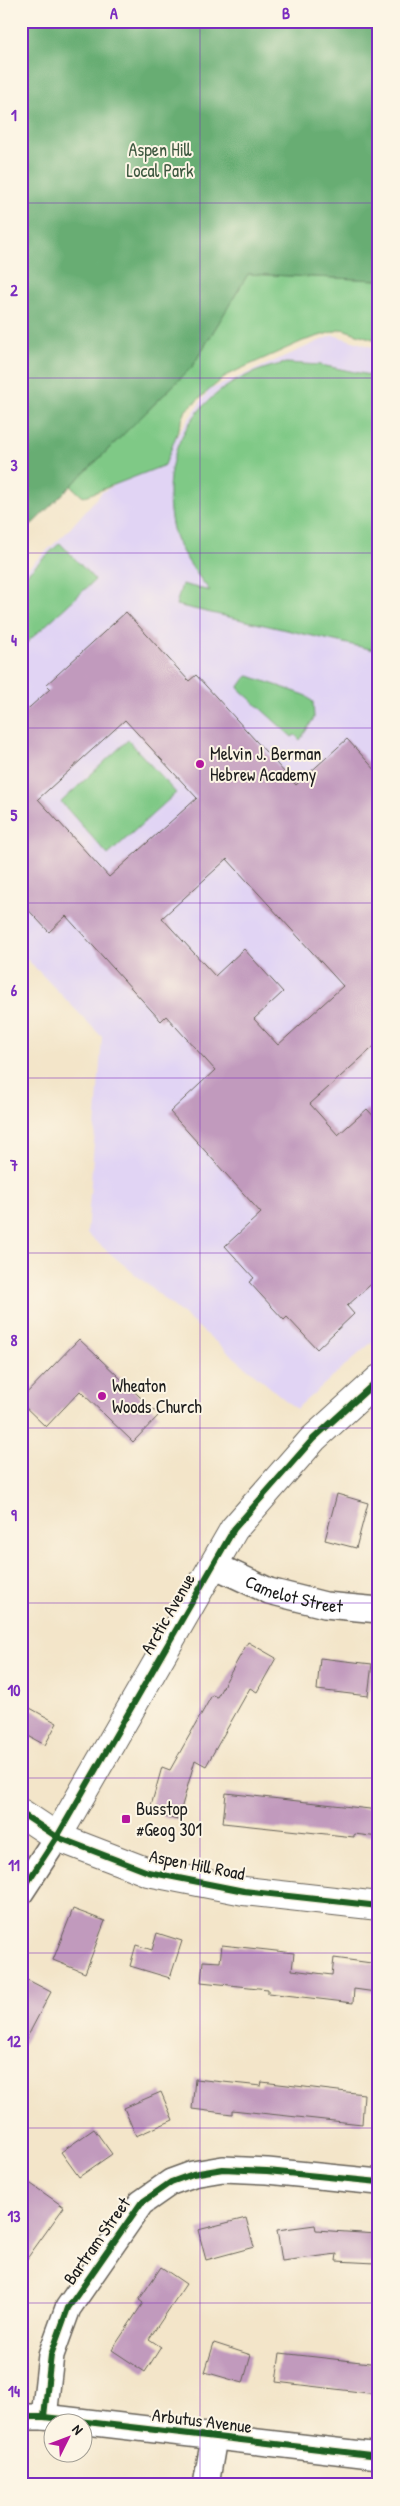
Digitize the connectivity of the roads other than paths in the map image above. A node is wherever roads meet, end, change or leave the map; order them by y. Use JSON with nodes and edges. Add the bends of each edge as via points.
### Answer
{"nodes":[{"id":1,"x":379,"y":1379,"type":"edge"},
{"id":2,"x":214,"y":1565,"type":"junction"},
{"id":3,"x":379,"y":1610,"type":"edge"},
{"id":4,"x":21,"y":1813,"type":"edge"},
{"id":5,"x":57,"y":1837,"type":"junction"},
{"id":6,"x":21,"y":1892,"type":"edge"},
{"id":7,"x":379,"y":1906,"type":"edge"},
{"id":8,"x":379,"y":2182,"type":"edge"},
{"id":9,"x":33,"y":2417,"type":"edge"},
{"id":10,"x":214,"y":2438,"type":"junction"},
{"id":11,"x":379,"y":2456,"type":"edge"},
{"id":12,"x":206,"y":2485,"type":"edge"}],
"edges":[{"from":1,"to":2,"type":"street","name":"Arctic Avenue","via":[[313,1439],[234,1530]]},
{"from":2,"to":3,"type":"street","name":"Camelot Street","via":[[269,1591],[325,1604]]},
{"from":2,"to":5,"type":"street","name":"Arctic Avenue"},
{"from":4,"to":5,"type":"street","name":"Aspen Hill Road"},
{"from":5,"to":6,"type":"street","name":"Arctic Avenue"},
{"from":5,"to":7,"type":"street","name":"Aspen Hill Road","via":[[148,1872],[244,1891]]},
{"from":8,"to":9,"type":"street","name":"Bartram Street","via":[[223,2169],[192,2174],[171,2182],[141,2203],[68,2308]]},
{"from":9,"to":10,"type":"street","name":"Arbutus Avenue"},
{"from":10,"to":11,"type":"street","name":"Arbutus Avenue"},
{"from":10,"to":12,"type":"street"}]}
